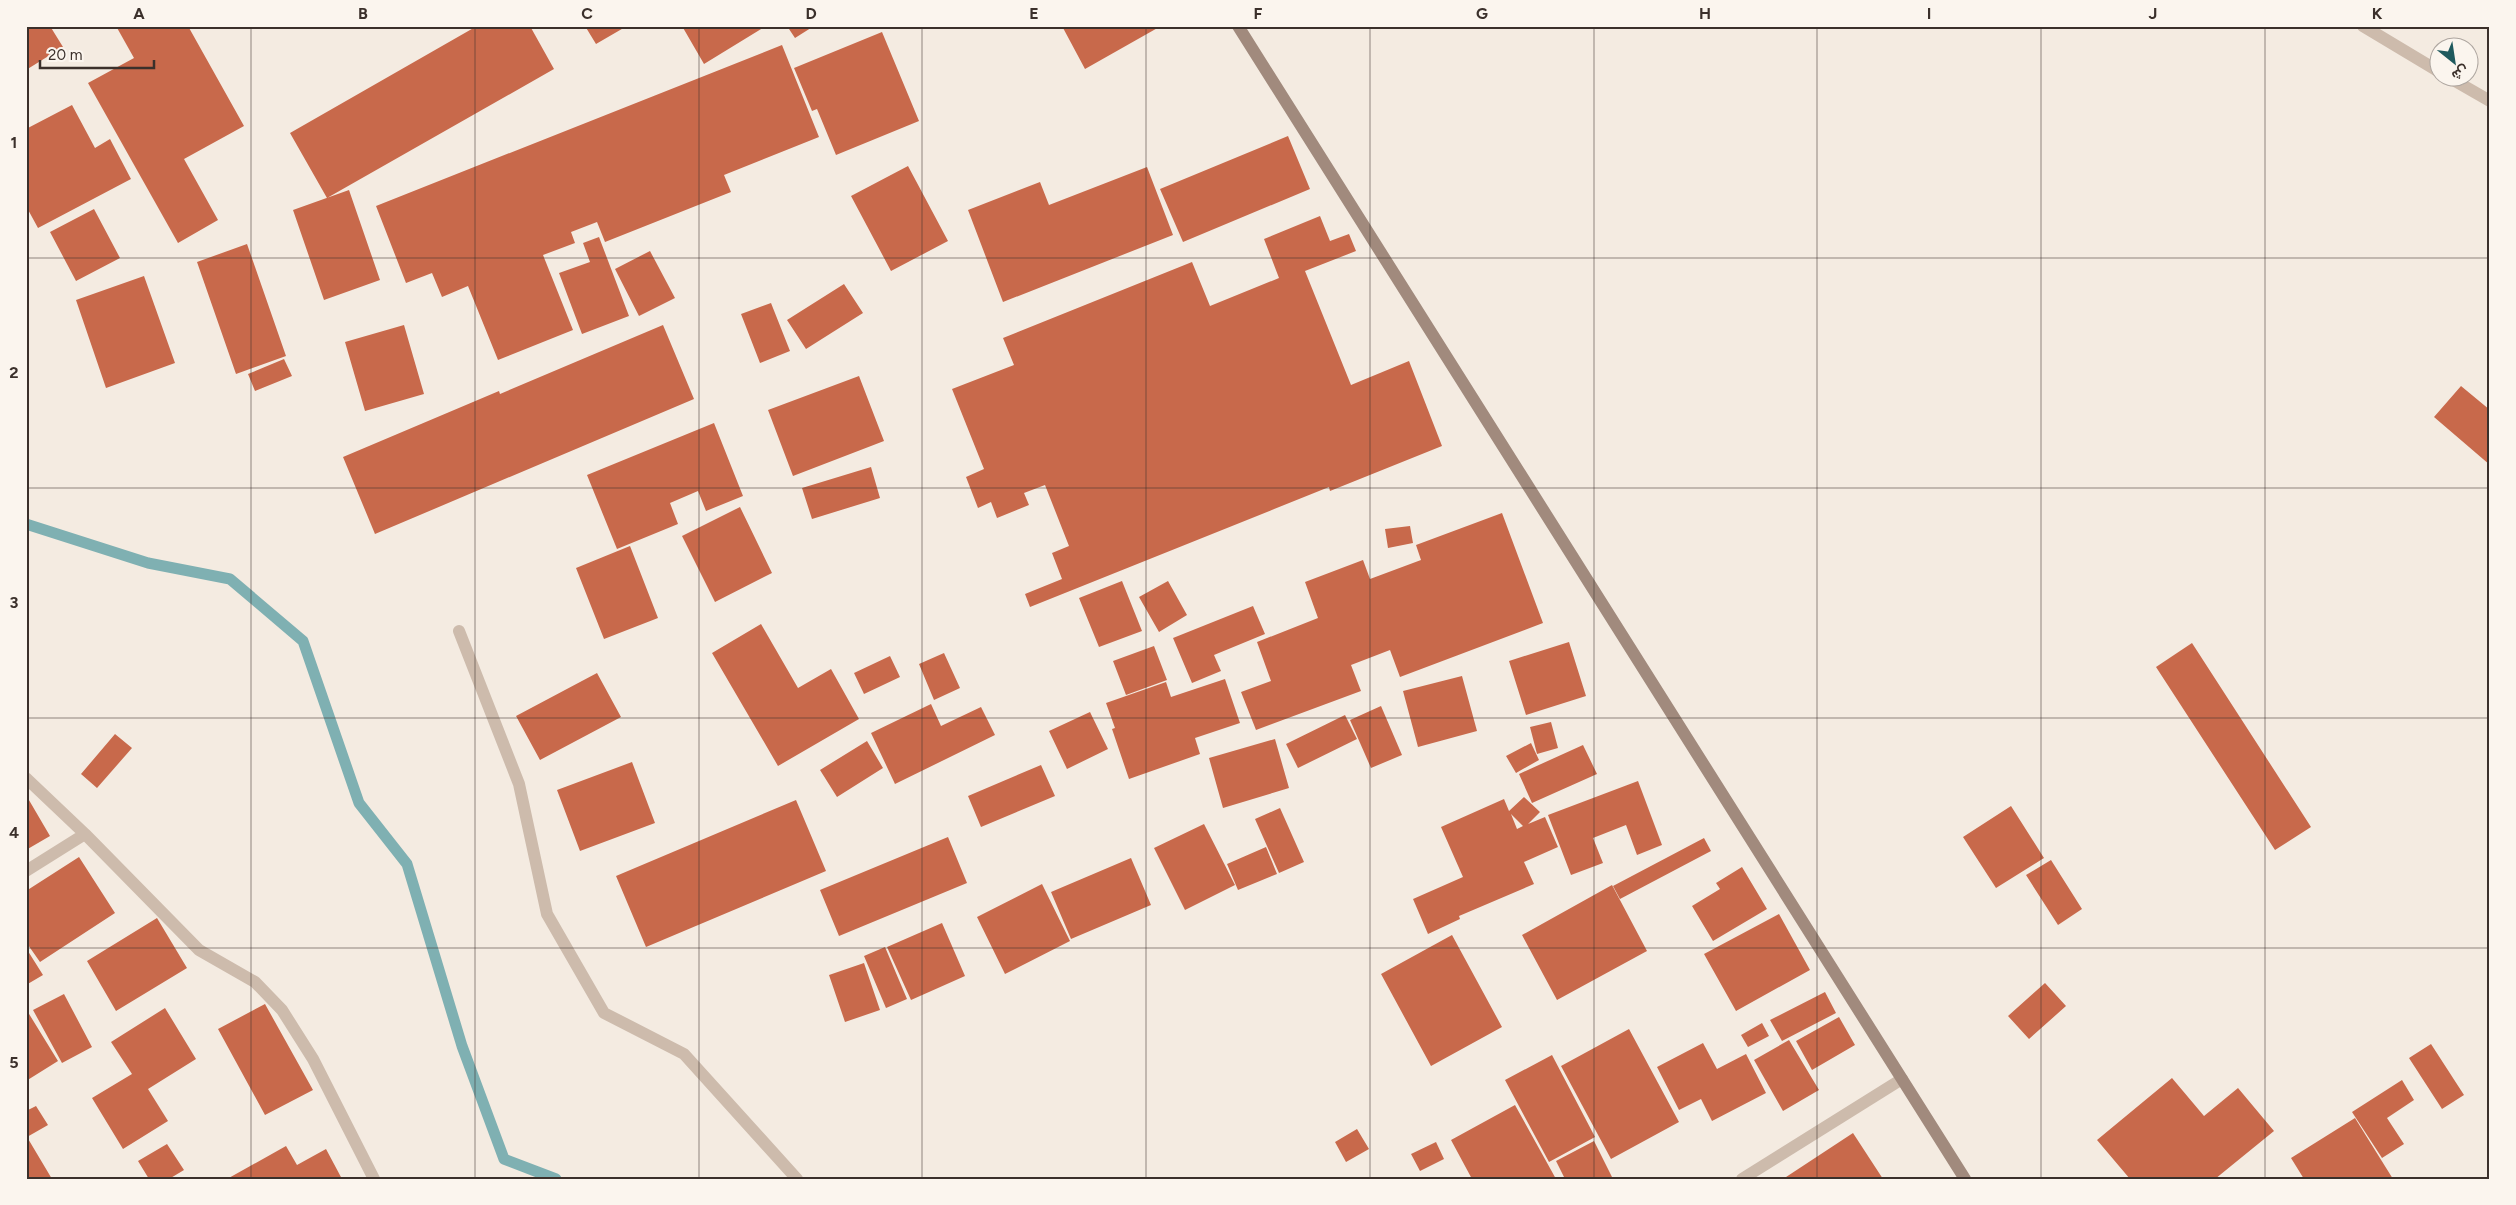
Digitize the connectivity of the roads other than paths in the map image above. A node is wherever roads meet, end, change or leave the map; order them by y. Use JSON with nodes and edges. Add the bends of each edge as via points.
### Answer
{"nodes":[{"id":1,"x":1238,"y":26,"type":"edge"},
{"id":2,"x":2363,"y":26,"type":"edge"},
{"id":3,"x":2428,"y":65,"type":"edge"},
{"id":4,"x":2467,"y":88,"type":"edge"},
{"id":5,"x":2490,"y":101,"type":"edge"},
{"id":6,"x":459,"y":631,"type":"dead end"},
{"id":7,"x":26,"y":778,"type":"edge"},
{"id":8,"x":85,"y":834,"type":"junction"},
{"id":9,"x":26,"y":871,"type":"edge"},
{"id":10,"x":1902,"y":1079,"type":"junction"},
{"id":11,"x":374,"y":1179,"type":"edge"},
{"id":12,"x":797,"y":1179,"type":"edge"},
{"id":13,"x":1742,"y":1179,"type":"edge"},
{"id":14,"x":1965,"y":1179,"type":"edge"}],
"edges":[{"from":1,"to":10,"type":"main road"},
{"from":2,"to":3,"type":"street"},
{"from":4,"to":5,"type":"street"},
{"from":6,"to":12,"type":"street","via":[[520,784],[546,914],[604,1013],[684,1054]]},
{"from":7,"to":8,"type":"street"},
{"from":8,"to":9,"type":"street"},
{"from":8,"to":11,"type":"street","via":[[199,950],[255,982],[282,1010],[313,1059]]},
{"from":10,"to":13,"type":"street"},
{"from":10,"to":14,"type":"main road"}]}
